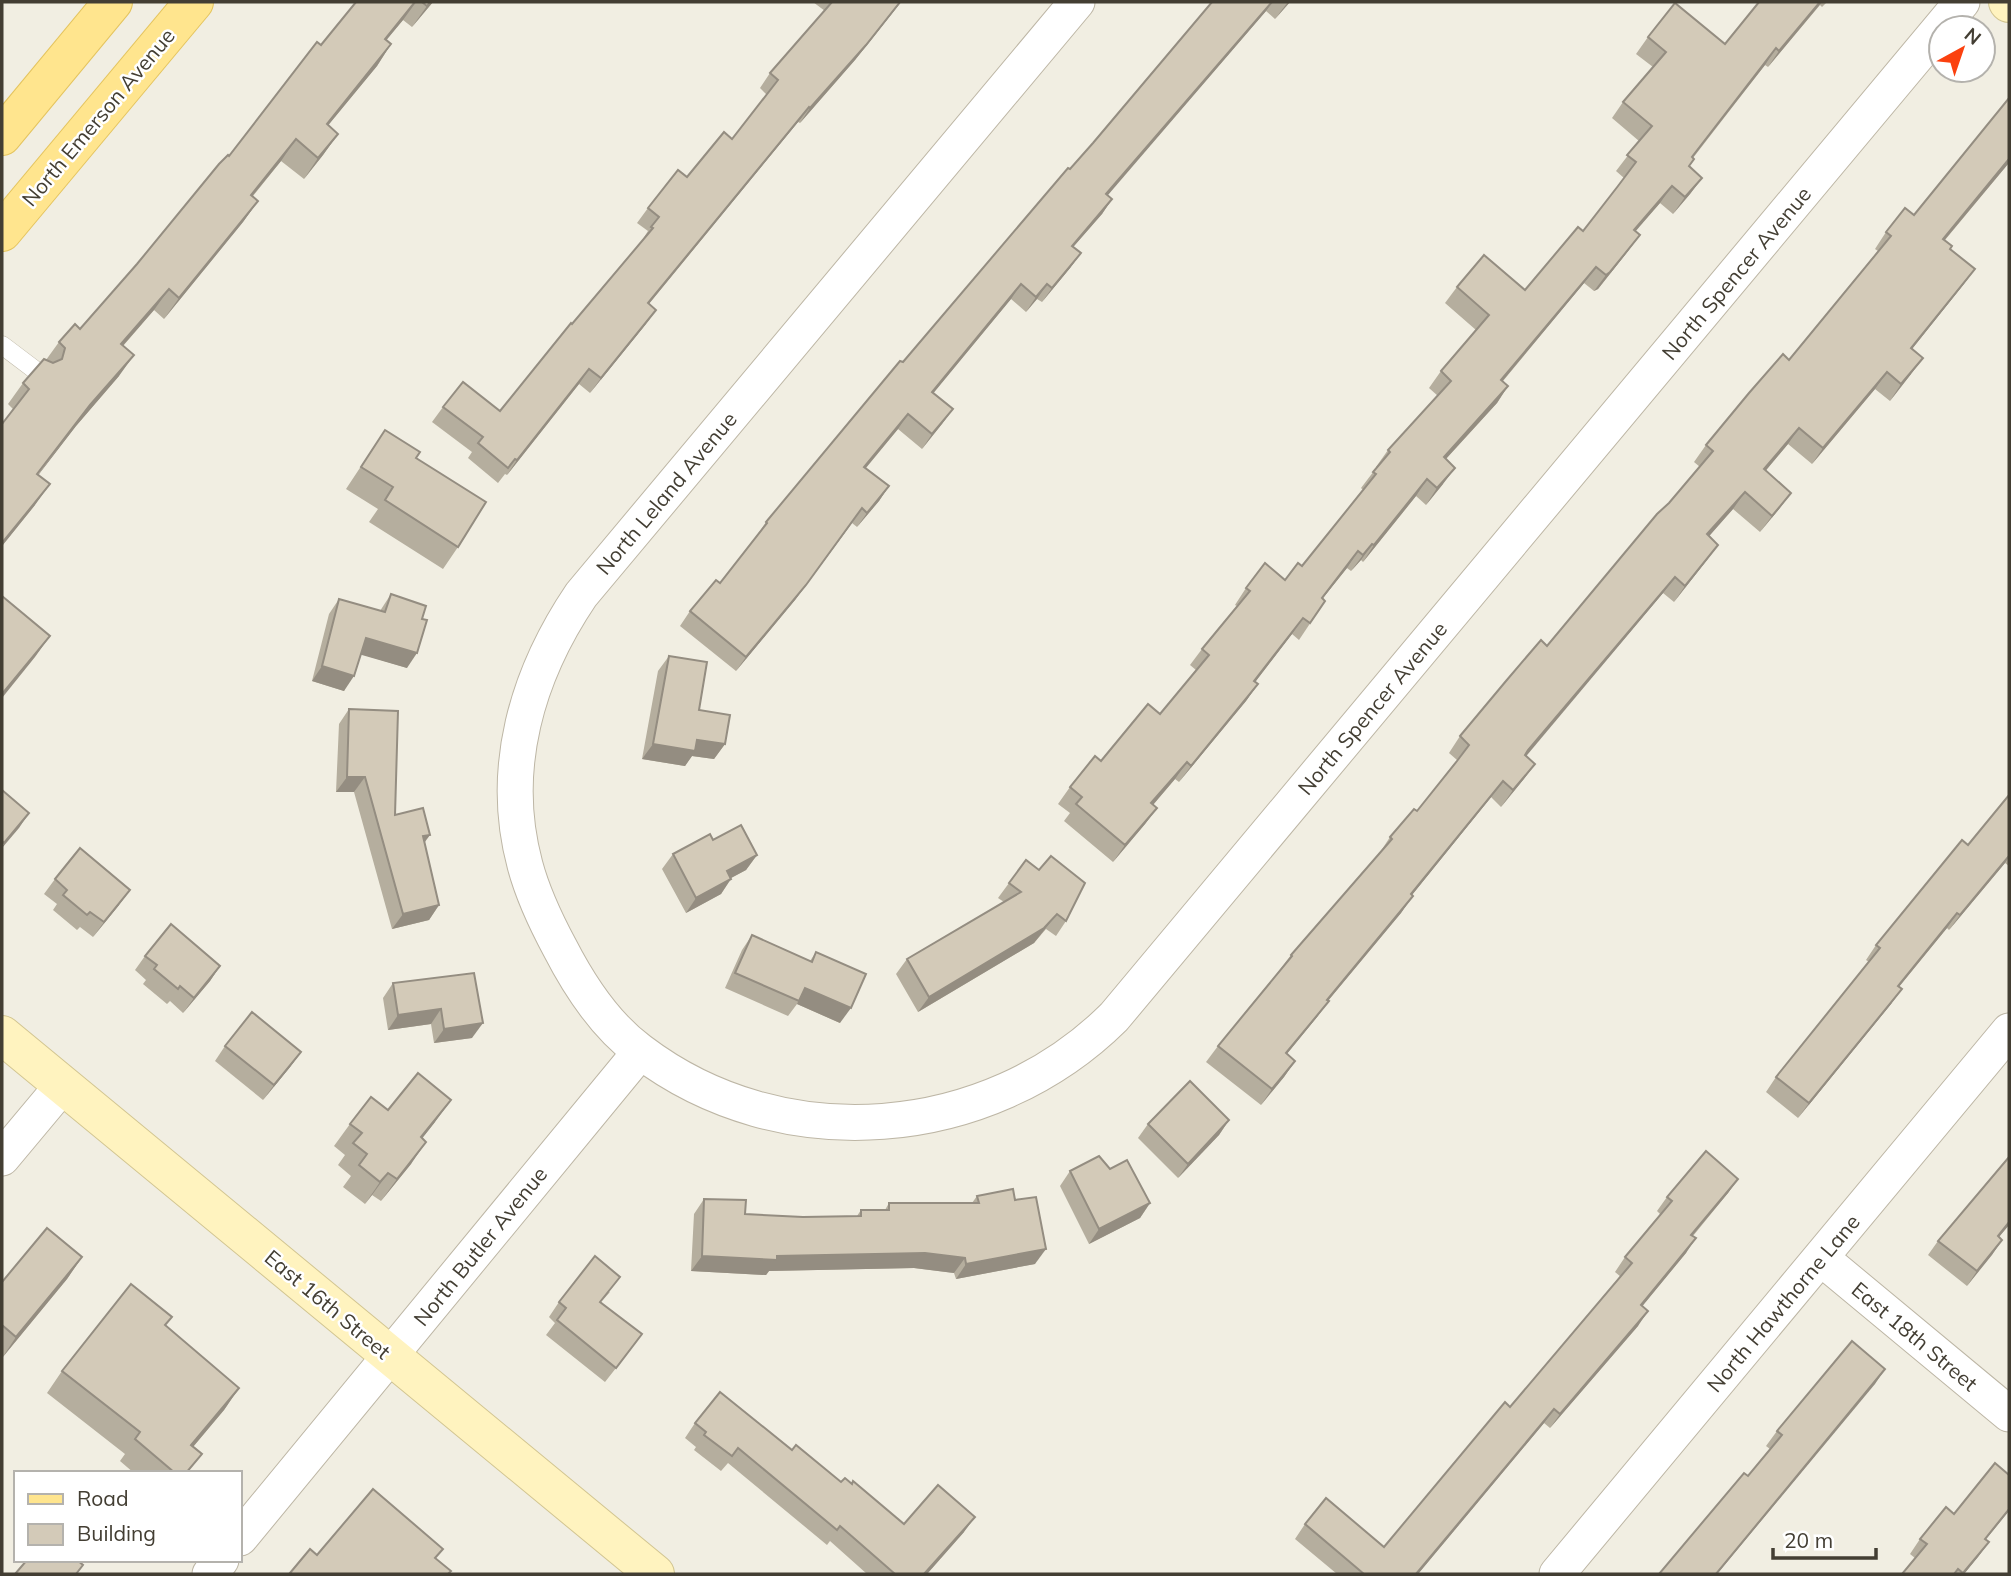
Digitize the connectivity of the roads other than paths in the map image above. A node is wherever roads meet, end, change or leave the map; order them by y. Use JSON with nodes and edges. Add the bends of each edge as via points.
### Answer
{"nodes":[{"id":1,"x":113,"y":2,"type":"edge"},
{"id":2,"x":194,"y":2,"type":"edge"},
{"id":3,"x":1077,"y":2,"type":"edge"},
{"id":4,"x":1962,"y":2,"type":"edge"},
{"id":5,"x":2,"y":136,"type":"edge"},
{"id":6,"x":2,"y":232,"type":"edge"},
{"id":7,"x":2,"y":345,"type":"edge"},
{"id":8,"x":39,"y":373,"type":"edge"},
{"id":9,"x":2009,"y":1031,"type":"edge"},
{"id":10,"x":2,"y":1035,"type":"edge"},
{"id":11,"x":640,"y":1052,"type":"junction"},
{"id":12,"x":62,"y":1085,"type":"junction"},
{"id":13,"x":2,"y":1158,"type":"edge"},
{"id":14,"x":1821,"y":1258,"type":"junction"},
{"id":15,"x":390,"y":1355,"type":"junction"},
{"id":16,"x":2009,"y":1414,"type":"edge"},
{"id":17,"x":242,"y":1536,"type":"edge"},
{"id":18,"x":654,"y":1574,"type":"edge"},
{"id":19,"x":1556,"y":1574,"type":"edge"}],
"edges":[{"from":1,"to":5,"type":"main road"},
{"from":2,"to":6,"type":"main road","name":"North Emerson Avenue"},
{"from":3,"to":11,"type":"street","name":"North Leland Avenue","via":[[581,595],[542,663],[527,707],[517,770],[517,818],[525,865],[546,924],[573,974],[595,1007]]},
{"from":4,"to":11,"type":"street","name":"North Spencer Avenue","via":[[1132,996],[1089,1040],[1036,1076],[977,1103],[899,1121],[850,1123],[802,1119],[740,1104],[695,1086]]},
{"from":7,"to":8,"type":"lane"},
{"from":9,"to":14,"type":"street","name":"North Hawthorne Lane"},
{"from":10,"to":12,"type":"main road","name":"East 16th Street"},
{"from":11,"to":15,"type":"street","name":"North Butler Avenue"},
{"from":12,"to":13,"type":"street"},
{"from":12,"to":15,"type":"main road","name":"East 16th Street"},
{"from":14,"to":16,"type":"street","name":"East 18th Street"},
{"from":14,"to":19,"type":"street","name":"North Hawthorne Lane"},
{"from":15,"to":17,"type":"street","name":"North Butler Avenue"},
{"from":15,"to":18,"type":"main road","name":"East 16th Street"}]}
